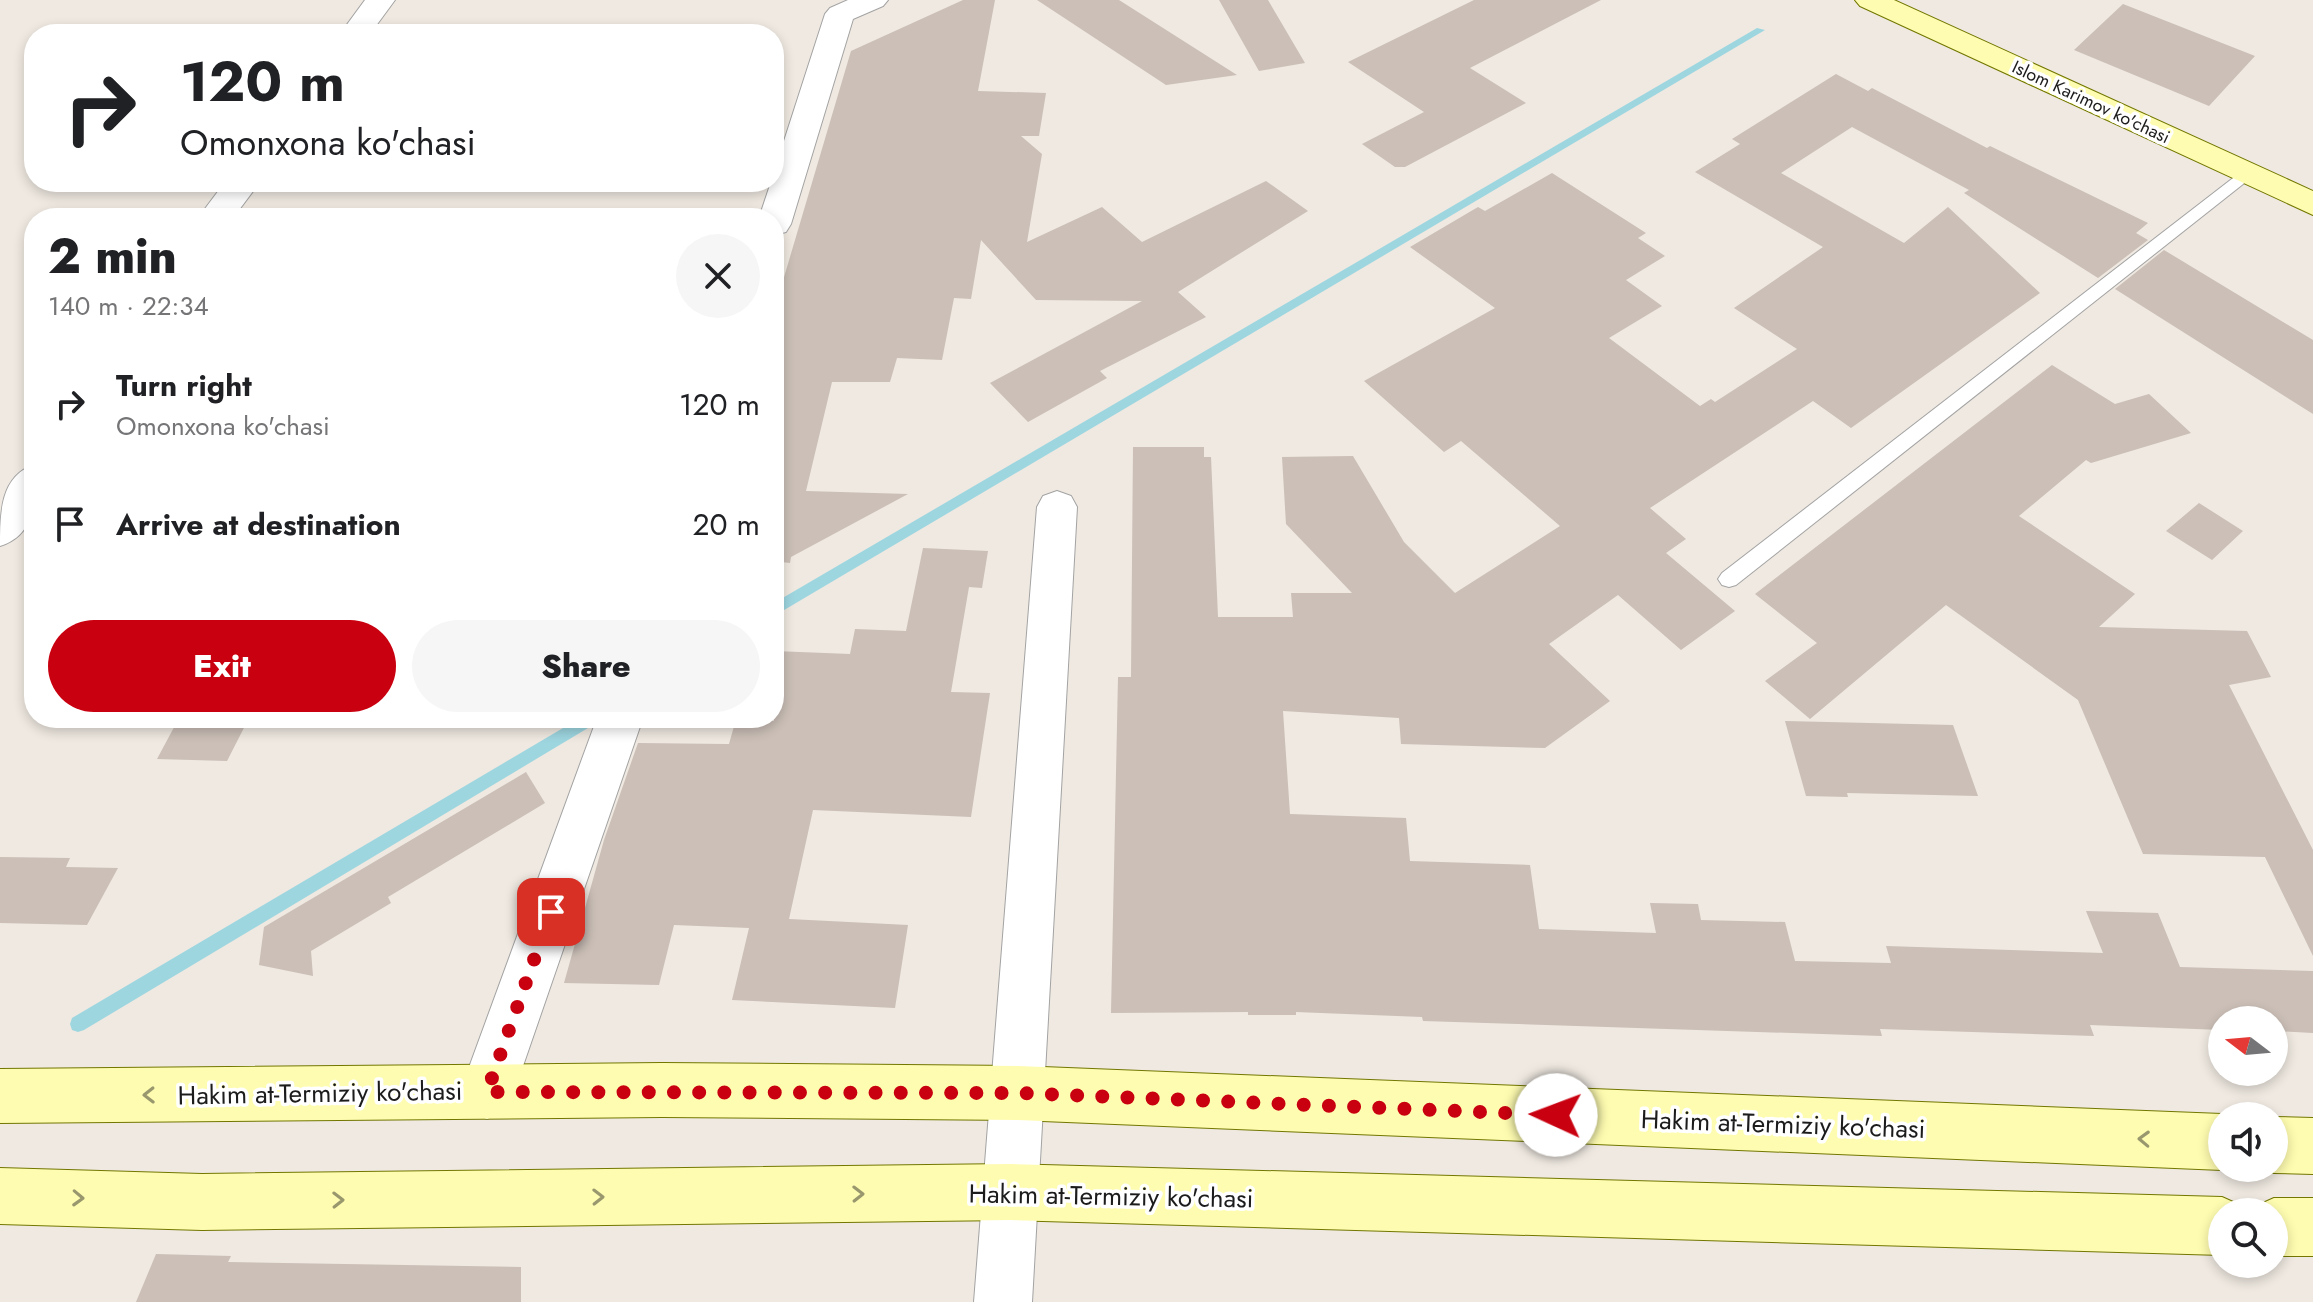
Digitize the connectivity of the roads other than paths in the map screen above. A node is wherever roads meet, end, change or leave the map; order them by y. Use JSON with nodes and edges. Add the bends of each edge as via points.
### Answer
{"nodes":[{"id":1,"x":380,"y":0,"type":"edge"},
{"id":2,"x":873,"y":0,"type":"edge"},
{"id":3,"x":1870,"y":0,"type":"edge"},
{"id":4,"x":362,"y":24,"type":"edge"},
{"id":5,"x":2246,"y":173,"type":"junction"},
{"id":6,"x":235,"y":192,"type":"edge"},
{"id":7,"x":2313,"y":204,"type":"edge"},
{"id":8,"x":223,"y":208,"type":"edge"},
{"id":9,"x":779,"y":208,"type":"edge"},
{"id":10,"x":24,"y":495,"type":"edge"},
{"id":11,"x":1057,"y":507,"type":"dead end"},
{"id":12,"x":0,"y":530,"type":"edge"},
{"id":13,"x":1729,"y":579,"type":"dead end"},
{"id":14,"x":617,"y":728,"type":"edge"},
{"id":15,"x":487,"y":1092,"type":"junction"},
{"id":16,"x":1018,"y":1093,"type":"junction"},
{"id":17,"x":0,"y":1096,"type":"edge"},
{"id":18,"x":2208,"y":1141,"type":"edge"},
{"id":19,"x":2288,"y":1145,"type":"edge"},
{"id":20,"x":2313,"y":1146,"type":"edge"},
{"id":21,"x":1010,"y":1192,"type":"junction"},
{"id":22,"x":0,"y":1196,"type":"edge"},
{"id":23,"x":2208,"y":1226,"type":"edge"},
{"id":24,"x":2288,"y":1227,"type":"edge"},
{"id":25,"x":2313,"y":1227,"type":"edge"},
{"id":26,"x":1003,"y":1302,"type":"edge"}],
"edges":[{"from":1,"to":4,"type":"street"},
{"from":2,"to":9,"type":"street","via":[[840,14]]},
{"from":3,"to":5,"type":"main road","name":"Islom Karimov ko'chasi"},
{"from":5,"to":7,"type":"main road","name":"Islom Karimov ko'chasi"},
{"from":5,"to":13,"type":"lane"},
{"from":6,"to":8,"type":"street"},
{"from":10,"to":12,"type":"street"},
{"from":11,"to":16,"type":"street"},
{"from":14,"to":15,"type":"street"},
{"from":15,"to":16,"type":"main road","name":"Hakim at-Termiziy ko'chasi"},
{"from":15,"to":17,"type":"main road","name":"Hakim at-Termiziy ko'chasi","one_way":true},
{"from":18,"to":16,"type":"main road","name":"Hakim at-Termiziy ko'chasi","one_way":true},
{"from":16,"to":21,"type":"street"},
{"from":19,"to":20,"type":"main road"},
{"from":22,"to":21,"type":"main road","name":"Hakim at-Termiziy ko'chasi","one_way":true,"via":[[202,1202]]},
{"from":21,"to":23,"type":"main road","name":"Hakim at-Termiziy ko'chasi"},
{"from":21,"to":26,"type":"street"},
{"from":24,"to":25,"type":"main road"}]}
